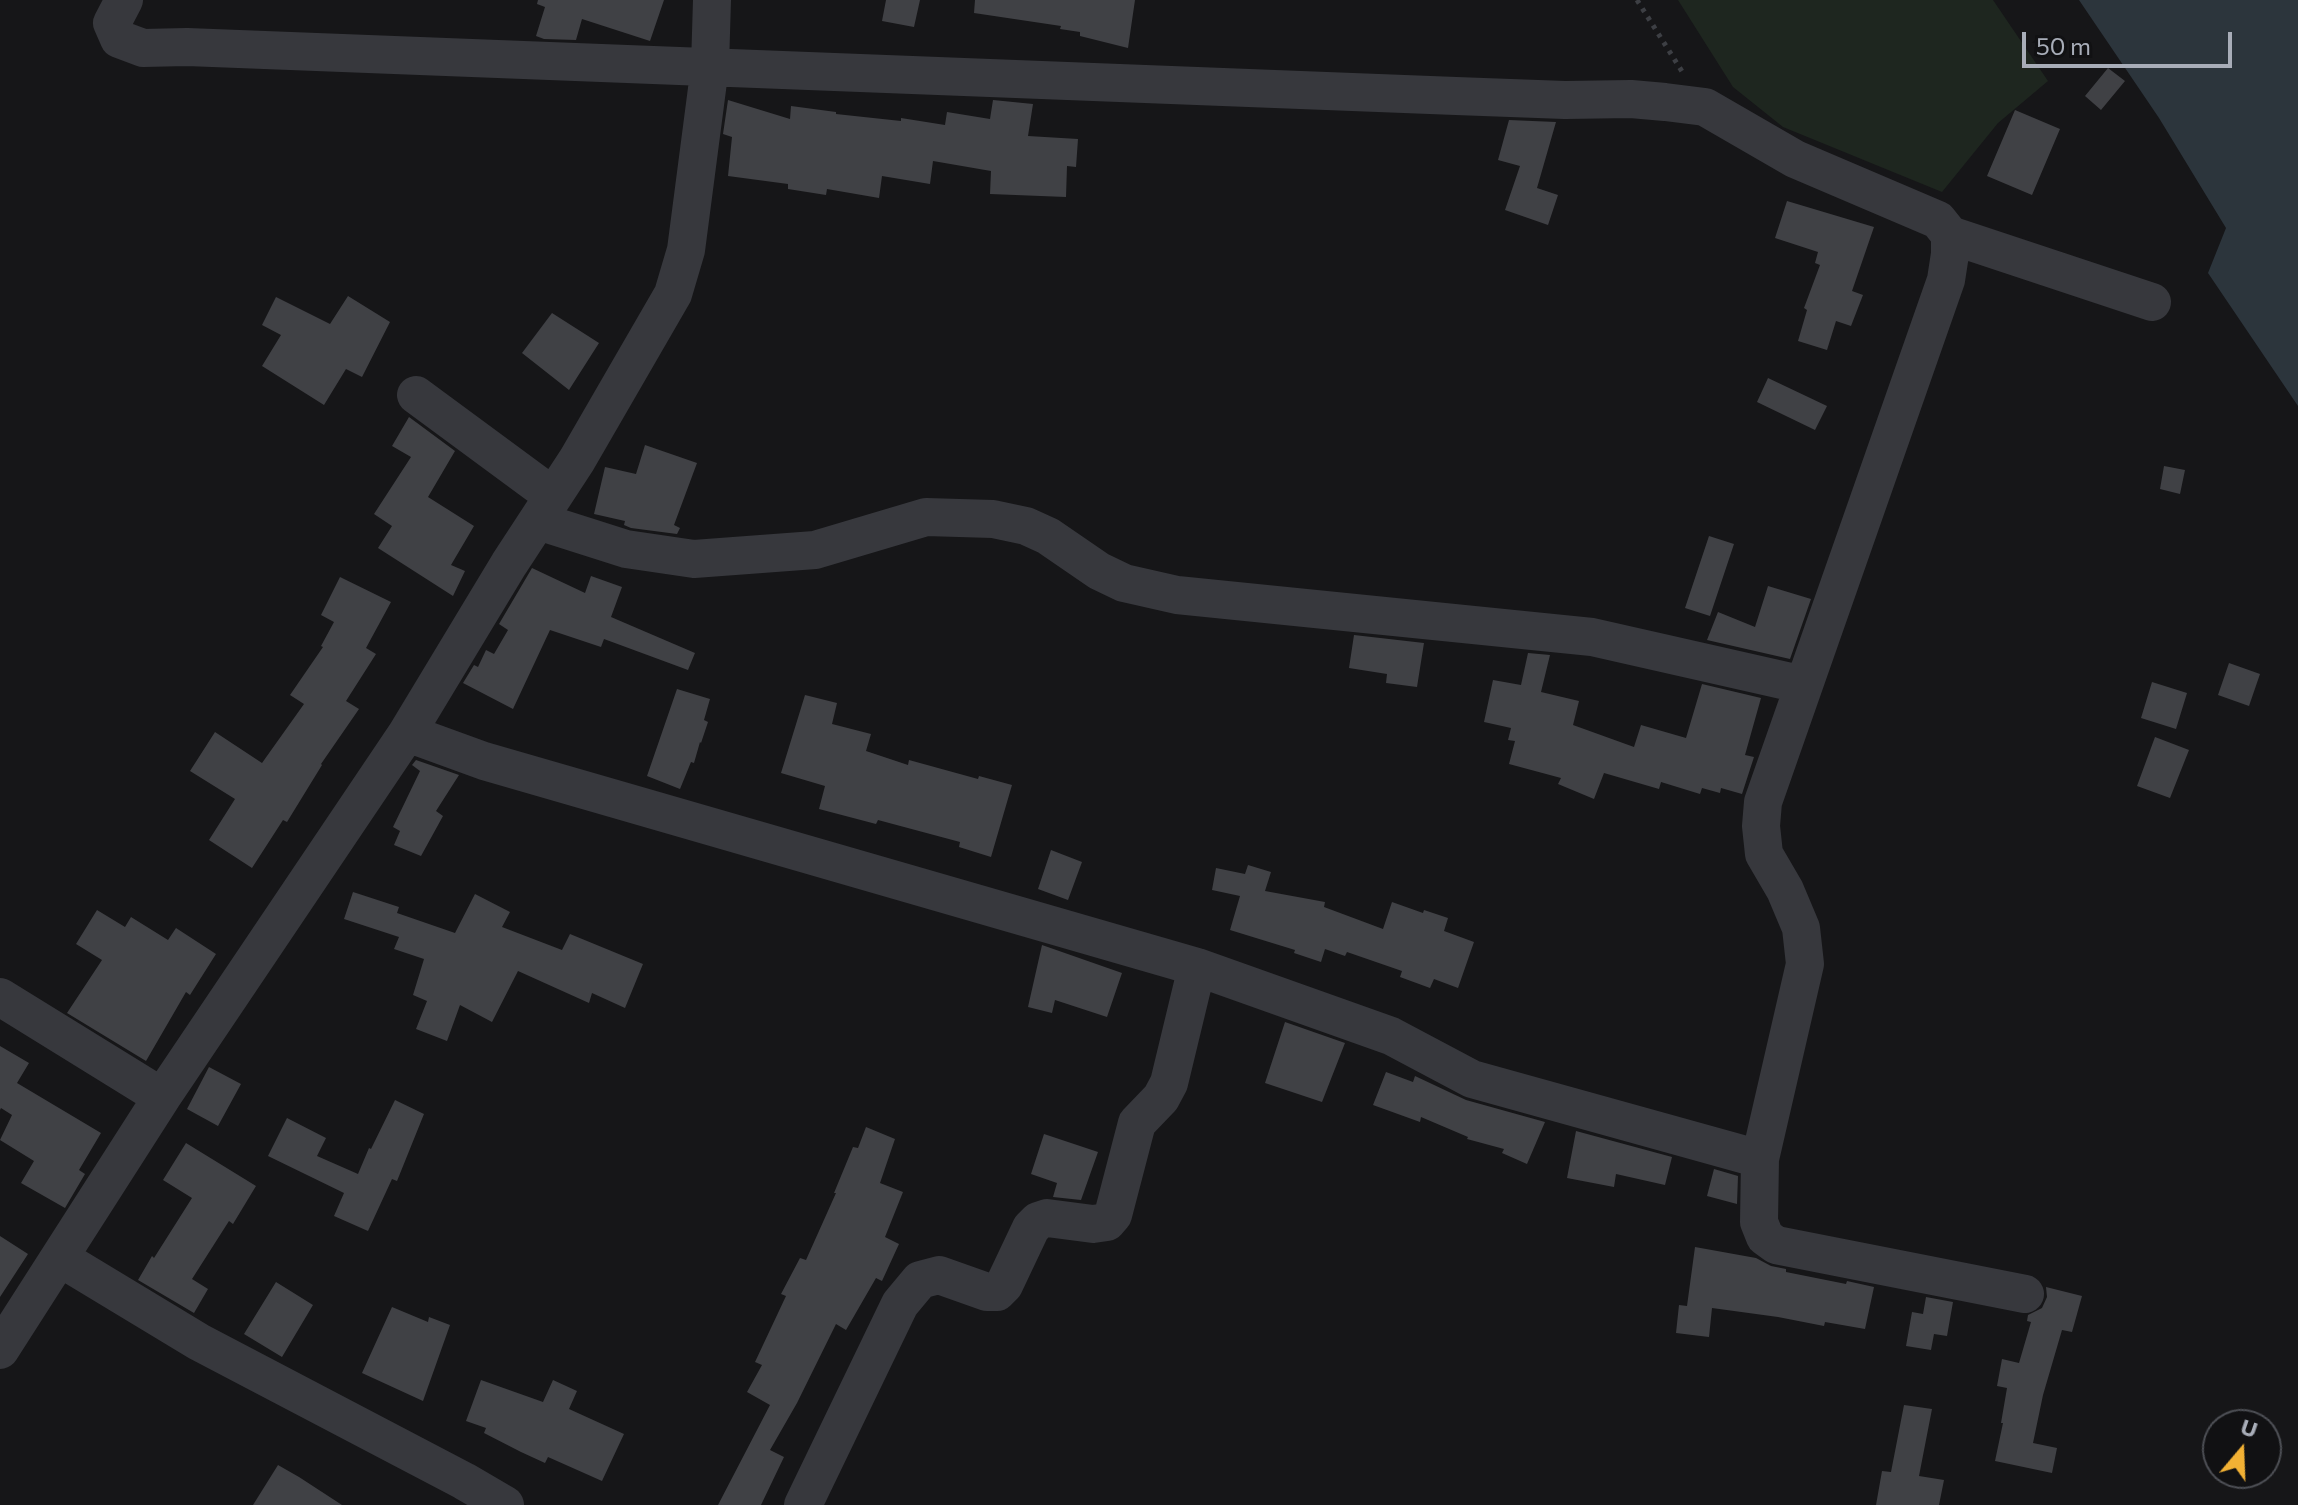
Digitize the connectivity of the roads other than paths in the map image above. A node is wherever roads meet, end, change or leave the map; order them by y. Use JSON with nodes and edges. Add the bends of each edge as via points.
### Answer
{"nodes":[{"id":1,"x":124,"y":0,"type":"edge"},
{"id":2,"x":712,"y":0,"type":"edge"},
{"id":3,"x":710,"y":66,"type":"junction"},
{"id":4,"x":1950,"y":235,"type":"junction"},
{"id":5,"x":2152,"y":302,"type":"dead end"},
{"id":6,"x":416,"y":395,"type":"dead end"},
{"id":7,"x":546,"y":508,"type":"junction"},
{"id":8,"x":1804,"y":685,"type":"junction"},
{"id":9,"x":407,"y":733,"type":"junction"},
{"id":10,"x":1197,"y":967,"type":"junction"},
{"id":11,"x":0,"y":997,"type":"edge"},
{"id":12,"x":162,"y":1097,"type":"junction"},
{"id":13,"x":1760,"y":1159,"type":"junction"},
{"id":14,"x":60,"y":1258,"type":"junction"},
{"id":15,"x":2025,"y":1294,"type":"dead end"},
{"id":16,"x":0,"y":1350,"type":"edge"},
{"id":17,"x":505,"y":1505,"type":"edge"},
{"id":18,"x":803,"y":1505,"type":"edge"}],
"edges":[{"from":1,"to":3,"type":"street","via":[[112,23],[119,39],[143,48]]},
{"from":2,"to":3,"type":"street"},
{"from":3,"to":4,"type":"street","via":[[1487,98],[1631,99],[1705,107],[1795,159],[1938,220]]},
{"from":3,"to":7,"type":"street","via":[[686,250],[673,294]]},
{"from":4,"to":5,"type":"street"},
{"from":4,"to":8,"type":"street","via":[[1946,280]]},
{"from":6,"to":7,"type":"street"},
{"from":7,"to":8,"type":"street","via":[[626,549],[694,559],[815,550],[926,517],[993,519],[1048,536],[1124,583],[1177,595],[1592,637]]},
{"from":7,"to":9,"type":"street"},
{"from":8,"to":13,"type":"street","via":[[1763,802],[1764,854],[1801,928],[1805,964]]},
{"from":9,"to":10,"type":"street","via":[[484,761]]},
{"from":9,"to":12,"type":"street"},
{"from":10,"to":13,"type":"street","via":[[1391,1036],[1472,1079]]},
{"from":10,"to":18,"type":"street","via":[[1169,1083],[1137,1123],[1113,1215],[1093,1224],[1038,1221],[997,1292],[939,1275],[920,1280],[900,1304]]},
{"from":11,"to":12,"type":"street"},
{"from":12,"to":14,"type":"street"},
{"from":13,"to":15,"type":"street","via":[[1759,1222],[1765,1237],[1776,1245]]},
{"from":14,"to":16,"type":"street"},
{"from":14,"to":17,"type":"street","via":[[199,1342]]}]}
